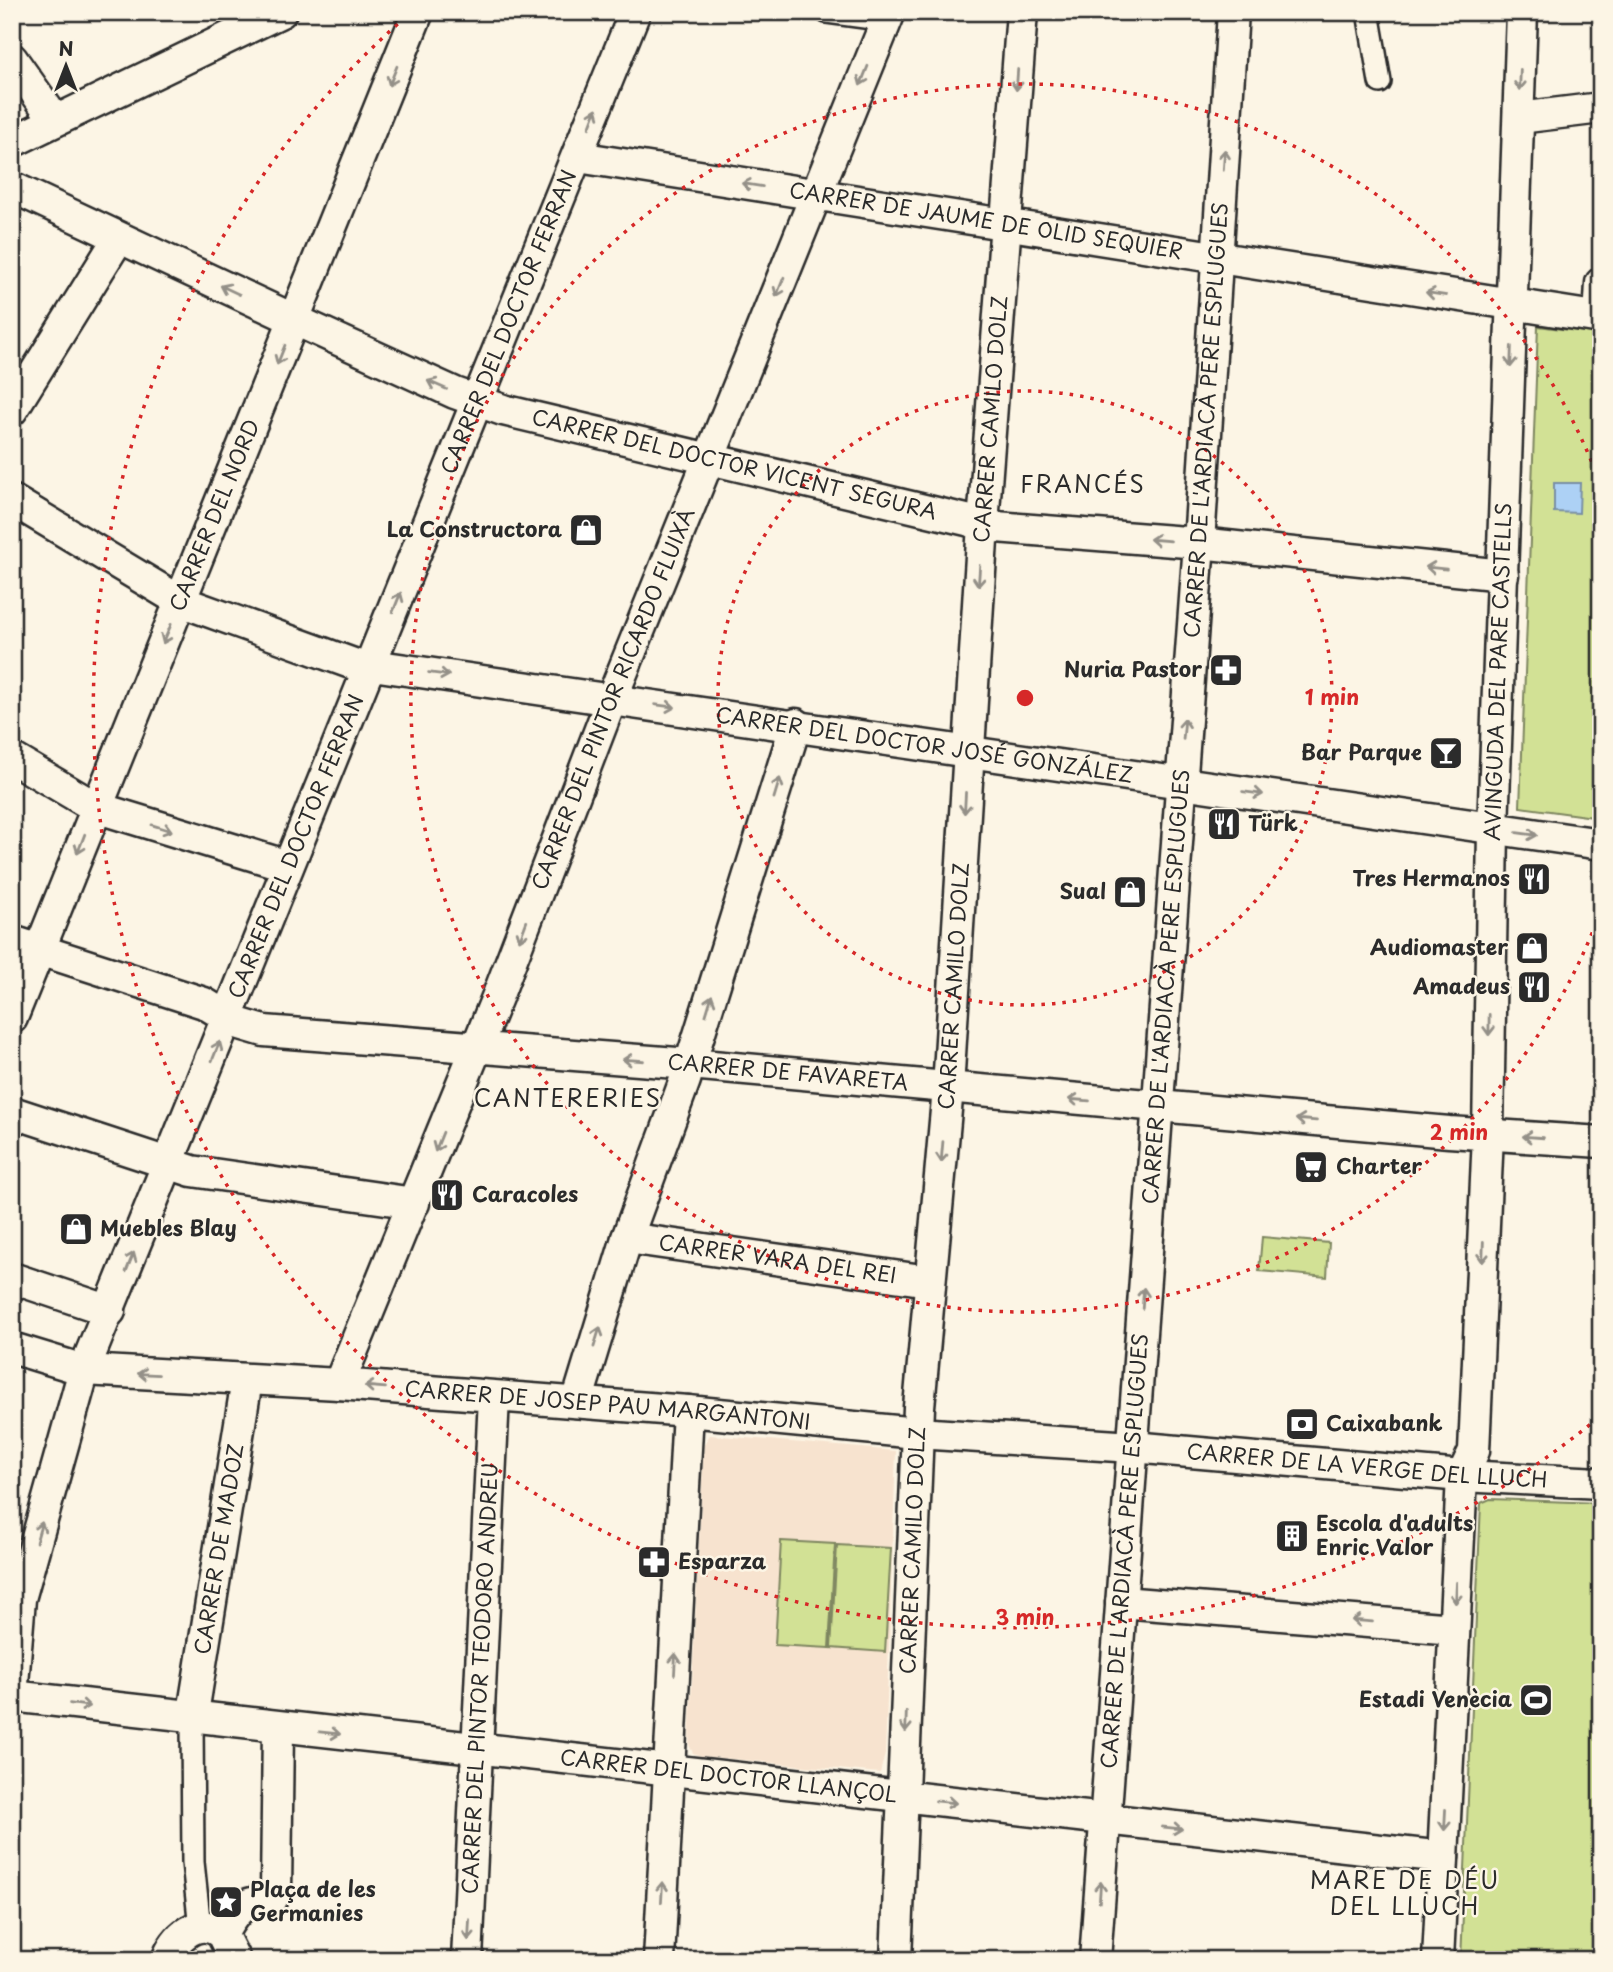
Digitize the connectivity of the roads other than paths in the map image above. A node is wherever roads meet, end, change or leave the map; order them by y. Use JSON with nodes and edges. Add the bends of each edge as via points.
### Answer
{"nodes":[{"id":1,"x":281,"y":12,"type":"edge"},
{"id":2,"x":418,"y":12,"type":"edge"},
{"id":3,"x":635,"y":12,"type":"edge"},
{"id":4,"x":827,"y":12,"type":"edge"},
{"id":5,"x":1022,"y":12,"type":"edge"},
{"id":6,"x":1233,"y":12,"type":"edge"},
{"id":7,"x":1367,"y":12,"type":"edge"},
{"id":8,"x":1531,"y":14,"type":"edge"},
{"id":9,"x":888,"y":16,"type":"edge"},
{"id":10,"x":12,"y":59,"type":"edge"},
{"id":11,"x":1381,"y":82,"type":"dead end"},
{"id":12,"x":1601,"y":108,"type":"edge"},
{"id":13,"x":1519,"y":118,"type":"junction"},
{"id":14,"x":55,"y":120,"type":"junction"},
{"id":15,"x":12,"y":142,"type":"edge"},
{"id":16,"x":578,"y":157,"type":"junction"},
{"id":17,"x":12,"y":187,"type":"edge"},
{"id":18,"x":817,"y":196,"type":"junction"},
{"id":19,"x":1007,"y":226,"type":"junction"},
{"id":20,"x":118,"y":239,"type":"junction"},
{"id":21,"x":1217,"y":259,"type":"junction"},
{"id":22,"x":1601,"y":283,"type":"edge"},
{"id":23,"x":1513,"y":305,"type":"junction"},
{"id":24,"x":1600,"y":318,"type":"edge"},
{"id":25,"x":295,"y":320,"type":"junction"},
{"id":26,"x":478,"y":402,"type":"junction"},
{"id":27,"x":12,"y":410,"type":"edge"},
{"id":28,"x":710,"y":459,"type":"junction"},
{"id":29,"x":12,"y":500,"type":"edge"},
{"id":30,"x":983,"y":523,"type":"junction"},
{"id":31,"x":1199,"y":543,"type":"junction"},
{"id":32,"x":1503,"y":575,"type":"junction"},
{"id":33,"x":180,"y":601,"type":"junction"},
{"id":34,"x":371,"y":667,"type":"junction"},
{"id":35,"x":612,"y":698,"type":"junction"},
{"id":36,"x":796,"y":724,"type":"junction"},
{"id":37,"x":968,"y":750,"type":"junction"},
{"id":38,"x":12,"y":758,"type":"edge"},
{"id":39,"x":1180,"y":782,"type":"junction"},
{"id":40,"x":95,"y":807,"type":"junction"},
{"id":41,"x":1493,"y":829,"type":"junction"},
{"id":42,"x":1601,"y":844,"type":"edge"},
{"id":43,"x":288,"y":866,"type":"junction"},
{"id":44,"x":26,"y":946,"type":"edge"},
{"id":45,"x":12,"y":1018,"type":"edge"},
{"id":46,"x":229,"y":1018,"type":"junction"},
{"id":47,"x":476,"y":1049,"type":"junction"},
{"id":48,"x":690,"y":1064,"type":"junction"},
{"id":49,"x":948,"y":1088,"type":"junction"},
{"id":50,"x":1156,"y":1108,"type":"junction"},
{"id":51,"x":12,"y":1112,"type":"edge"},
{"id":52,"x":1488,"y":1134,"type":"junction"},
{"id":53,"x":1601,"y":1142,"type":"edge"},
{"id":54,"x":170,"y":1166,"type":"junction"},
{"id":55,"x":414,"y":1203,"type":"junction"},
{"id":56,"x":627,"y":1238,"type":"junction"},
{"id":57,"x":12,"y":1278,"type":"edge"},
{"id":58,"x":929,"y":1281,"type":"junction"},
{"id":59,"x":110,"y":1311,"type":"junction"},
{"id":60,"x":12,"y":1348,"type":"edge"},
{"id":61,"x":84,"y":1370,"type":"junction"},
{"id":62,"x":247,"y":1380,"type":"junction"},
{"id":63,"x":339,"y":1384,"type":"junction"},
{"id":64,"x":494,"y":1397,"type":"junction"},
{"id":65,"x":577,"y":1402,"type":"junction"},
{"id":66,"x":688,"y":1411,"type":"junction"},
{"id":67,"x":917,"y":1433,"type":"junction"},
{"id":68,"x":1133,"y":1447,"type":"junction"},
{"id":69,"x":1462,"y":1476,"type":"junction"},
{"id":70,"x":1601,"y":1483,"type":"edge"},
{"id":71,"x":1121,"y":1602,"type":"junction"},
{"id":72,"x":1454,"y":1629,"type":"junction"},
{"id":73,"x":12,"y":1696,"type":"edge"},
{"id":74,"x":192,"y":1718,"type":"junction"},
{"id":75,"x":278,"y":1728,"type":"junction"},
{"id":76,"x":478,"y":1748,"type":"junction"},
{"id":77,"x":669,"y":1769,"type":"junction"},
{"id":78,"x":904,"y":1798,"type":"junction"},
{"id":79,"x":1104,"y":1820,"type":"junction"},
{"id":80,"x":1443,"y":1857,"type":"junction"},
{"id":81,"x":219,"y":1941,"type":"edge"},
{"id":82,"x":166,"y":1960,"type":"edge"},
{"id":83,"x":467,"y":1960,"type":"edge"},
{"id":84,"x":659,"y":1960,"type":"edge"},
{"id":85,"x":896,"y":1960,"type":"edge"},
{"id":86,"x":1095,"y":1960,"type":"edge"},
{"id":87,"x":1438,"y":1960,"type":"edge"}],
"edges":[{"from":1,"to":14,"type":"street"},
{"from":2,"to":25,"type":"street","name":"CARRER DEL NORD","one_way":true},
{"from":16,"to":3,"type":"street","name":"CARRER DEL DOCTOR FERRAN","one_way":true},
{"from":4,"to":9,"type":"street"},
{"from":5,"to":19,"type":"street","name":"CARRER CAMILO DOLZ","one_way":true},
{"from":21,"to":6,"type":"street","name":"CARRER DE L'ARDIACÀ PERE ESPLUGUES","one_way":true},
{"from":7,"to":11,"type":"street"},
{"from":8,"to":13,"type":"street","name":"AVINGUDA DEL PARE CASTELLS","one_way":true},
{"from":9,"to":18,"type":"street","name":"CARRER DEL PINTOR RICARDO FLUIXÀ","one_way":true},
{"from":10,"to":14,"type":"street"},
{"from":12,"to":13,"type":"street"},
{"from":13,"to":23,"type":"street","name":"AVINGUDA DEL PARE CASTELLS"},
{"from":14,"to":15,"type":"street"},
{"from":18,"to":16,"type":"street","name":"CARRER DE JAUME DE OLID SEQUIER","one_way":true},
{"from":16,"to":26,"type":"street","name":"CARRER DEL DOCTOR FERRAN"},
{"from":17,"to":20,"type":"street","name":"CARRER DEL DOCTOR VICENT SEGURA"},
{"from":18,"to":19,"type":"street","name":"CARRER DE JAUME DE OLID SEQUIER"},
{"from":18,"to":28,"type":"street","name":"CARRER DEL PINTOR RICARDO FLUIXÀ","one_way":true},
{"from":19,"to":21,"type":"street","name":"CARRER DE JAUME DE OLID SEQUIER"},
{"from":19,"to":30,"type":"street","name":"CARRER CAMILO DOLZ"},
{"from":25,"to":20,"type":"street","name":"CARRER DEL DOCTOR VICENT SEGURA","one_way":true},
{"from":20,"to":27,"type":"street"},
{"from":23,"to":21,"type":"street","name":"CARRER DE JAUME DE OLID SEQUIER","one_way":true},
{"from":21,"to":31,"type":"street","name":"CARRER DE L'ARDIACÀ PERE ESPLUGUES"},
{"from":22,"to":24,"type":"street"},
{"from":23,"to":24,"type":"street","name":"CARRER DE JAUME DE OLID SEQUIER"},
{"from":23,"to":32,"type":"street","name":"AVINGUDA DEL PARE CASTELLS","one_way":true},
{"from":26,"to":25,"type":"street","name":"CARRER DEL DOCTOR VICENT SEGURA","one_way":true},
{"from":25,"to":33,"type":"street","name":"CARRER DEL NORD","one_way":true},
{"from":26,"to":28,"type":"street","name":"CARRER DEL DOCTOR VICENT SEGURA"},
{"from":34,"to":26,"type":"street","name":"CARRER DEL DOCTOR FERRAN","one_way":true},
{"from":28,"to":30,"type":"street","name":"CARRER DEL DOCTOR VICENT SEGURA"},
{"from":28,"to":35,"type":"street","name":"CARRER DEL PINTOR RICARDO FLUIXÀ"},
{"from":29,"to":33,"type":"street","name":"CARRER DEL DOCTOR JOSÉ GONZÁLEZ"},
{"from":31,"to":30,"type":"street","name":"CARRER DEL DOCTOR VICENT SEGURA","one_way":true},
{"from":30,"to":37,"type":"street","name":"CARRER CAMILO DOLZ","one_way":true},
{"from":32,"to":31,"type":"street","name":"CARRER DEL DOCTOR VICENT SEGURA","one_way":true},
{"from":39,"to":31,"type":"street","name":"CARRER DE L'ARDIACÀ PERE ESPLUGUES","one_way":true},
{"from":32,"to":41,"type":"street","name":"AVINGUDA DEL PARE CASTELLS"},
{"from":33,"to":34,"type":"street","name":"CARRER DEL DOCTOR JOSÉ GONZÁLEZ"},
{"from":33,"to":40,"type":"street","name":"CARRER DEL NORD","one_way":true},
{"from":34,"to":35,"type":"street","name":"CARRER DEL DOCTOR JOSÉ GONZÁLEZ","one_way":true},
{"from":34,"to":43,"type":"street","name":"CARRER DEL DOCTOR FERRAN"},
{"from":35,"to":36,"type":"street","name":"CARRER DEL DOCTOR JOSÉ GONZÁLEZ","one_way":true},
{"from":35,"to":47,"type":"street","name":"CARRER DEL PINTOR RICARDO FLUIXÀ","one_way":true},
{"from":36,"to":37,"type":"street","name":"CARRER DEL DOCTOR JOSÉ GONZÁLEZ"},
{"from":48,"to":36,"type":"street","one_way":true},
{"from":37,"to":39,"type":"street","name":"CARRER DEL DOCTOR JOSÉ GONZÁLEZ"},
{"from":37,"to":49,"type":"street","name":"CARRER CAMILO DOLZ","one_way":true},
{"from":38,"to":40,"type":"street"},
{"from":39,"to":41,"type":"street","name":"CARRER DEL DOCTOR JOSÉ GONZÁLEZ","one_way":true},
{"from":39,"to":50,"type":"street","name":"CARRER DE L'ARDIACÀ PERE ESPLUGUES"},
{"from":40,"to":43,"type":"street","one_way":true},
{"from":40,"to":44,"type":"street","name":"CARRER DEL NORD","one_way":true},
{"from":41,"to":42,"type":"street","name":"CARRER DEL DOCTOR JOSÉ GONZÁLEZ","one_way":true},
{"from":41,"to":52,"type":"street","name":"AVINGUDA DEL PARE CASTELLS","one_way":true},
{"from":43,"to":46,"type":"street","name":"CARRER DEL DOCTOR FERRAN"},
{"from":44,"to":45,"type":"street","name":"CARRER DEL NORD"},
{"from":44,"to":46,"type":"street","name":"CARRER DE FAVARETA","via":[[211,1005]]},
{"from":46,"to":47,"type":"street","name":"CARRER DE FAVARETA","via":[[264,1031]]},
{"from":54,"to":46,"type":"street","name":"CARRER DEL DOCTOR FERRAN","one_way":true},
{"from":48,"to":47,"type":"street","name":"CARRER DE FAVARETA","one_way":true},
{"from":47,"to":55,"type":"street","name":"CARRER DEL PINTOR RICARDO FLUIXÀ","one_way":true},
{"from":48,"to":49,"type":"street","name":"CARRER DE FAVARETA"},
{"from":48,"to":56,"type":"street"},
{"from":50,"to":49,"type":"street","name":"CARRER DE FAVARETA","one_way":true},
{"from":49,"to":58,"type":"street","name":"CARRER CAMILO DOLZ","one_way":true},
{"from":52,"to":50,"type":"street","name":"CARRER DE FAVARETA","one_way":true},
{"from":68,"to":50,"type":"street","name":"CARRER DE L'ARDIACÀ PERE ESPLUGUES","one_way":true},
{"from":51,"to":54,"type":"street"},
{"from":53,"to":52,"type":"street","name":"CARRER DE FAVARETA","one_way":true},
{"from":52,"to":69,"type":"street","name":"AVINGUDA DEL PARE CASTELLS","one_way":true,"via":[[1474,1451]]},
{"from":54,"to":55,"type":"street"},
{"from":59,"to":54,"type":"street","name":"CARRER DEL DOCTOR FERRAN","one_way":true},
{"from":55,"to":63,"type":"street","name":"CARRER DEL PINTOR RICARDO FLUIXÀ"},
{"from":56,"to":58,"type":"street","name":"CARRER VARA DEL REI"},
{"from":65,"to":56,"type":"street","one_way":true},
{"from":57,"to":59,"type":"street"},
{"from":58,"to":67,"type":"street","name":"CARRER CAMILO DOLZ"},
{"from":59,"to":61,"type":"street","name":"CARRER DEL DOCTOR FERRAN"},
{"from":60,"to":61,"type":"street","name":"CARRER DE JOSEP PAU MARGANTONI"},
{"from":62,"to":61,"type":"street","name":"CARRER DE JOSEP PAU MARGANTONI","one_way":true},
{"from":73,"to":61,"type":"street","name":"CARRER DEL DOCTOR FERRAN","one_way":true,"via":[[20,1599]]},
{"from":62,"to":63,"type":"street","name":"CARRER DE JOSEP PAU MARGANTONI"},
{"from":62,"to":74,"type":"street","name":"CARRER DE MADOZ"},
{"from":64,"to":63,"type":"street","name":"CARRER DE JOSEP PAU MARGANTONI","one_way":true},
{"from":64,"to":65,"type":"street","name":"CARRER DE JOSEP PAU MARGANTONI"},
{"from":64,"to":76,"type":"street","name":"CARRER DEL PINTOR TEODORO ANDREU"},
{"from":65,"to":66,"type":"street","name":"CARRER DE JOSEP PAU MARGANTONI"},
{"from":66,"to":67,"type":"street","name":"CARRER DE JOSEP PAU MARGANTONI"},
{"from":77,"to":66,"type":"street","one_way":true},
{"from":67,"to":68,"type":"street","name":"CARRER DE JOSEP PAU MARGANTONI"},
{"from":67,"to":78,"type":"street","name":"CARRER CAMILO DOLZ","one_way":true},
{"from":68,"to":69,"type":"street","name":"CARRER DE LA VERGE DEL LLUCH"},
{"from":68,"to":71,"type":"street","name":"CARRER DE L'ARDIACÀ PERE ESPLUGUES"},
{"from":69,"to":70,"type":"street","name":"CARRER DE LA VERGE DEL LLUCH"},
{"from":69,"to":72,"type":"street","name":"AVINGUDA DEL PARE CASTELLS","one_way":true},
{"from":72,"to":71,"type":"street","one_way":true},
{"from":71,"to":79,"type":"street","name":"CARRER DE L'ARDIACÀ PERE ESPLUGUES"},
{"from":72,"to":80,"type":"street","name":"AVINGUDA DEL PARE CASTELLS","one_way":true},
{"from":73,"to":74,"type":"street","name":"CARRER DEL DOCTOR LLANÇOL","one_way":true},
{"from":74,"to":75,"type":"street","name":"CARRER DEL DOCTOR LLANÇOL"},
{"from":74,"to":81,"type":"street","via":[[192,1862]]},
{"from":75,"to":76,"type":"street","name":"CARRER DEL DOCTOR LLANÇOL","one_way":true},
{"from":75,"to":81,"type":"street","via":[[276,1894],[241,1908]]},
{"from":76,"to":77,"type":"street","name":"CARRER DEL DOCTOR LLANÇOL"},
{"from":76,"to":83,"type":"street","name":"CARRER DEL PINTOR TEODORO ANDREU","one_way":true},
{"from":77,"to":78,"type":"street","name":"CARRER DEL DOCTOR LLANÇOL"},
{"from":84,"to":77,"type":"street","one_way":true},
{"from":78,"to":79,"type":"street","name":"CARRER DEL DOCTOR LLANÇOL","one_way":true},
{"from":78,"to":85,"type":"street","name":"CARRER CAMILO DOLZ"},
{"from":79,"to":80,"type":"street","name":"CARRER DEL DOCTOR LLANÇOL","one_way":true},
{"from":86,"to":79,"type":"street","name":"CARRER DE L'ARDIACÀ PERE ESPLUGUES","one_way":true},
{"from":80,"to":87,"type":"street","name":"AVINGUDA DEL PARE CASTELLS"},
{"from":81,"to":82,"type":"street","via":[[184,1932]]}]}
